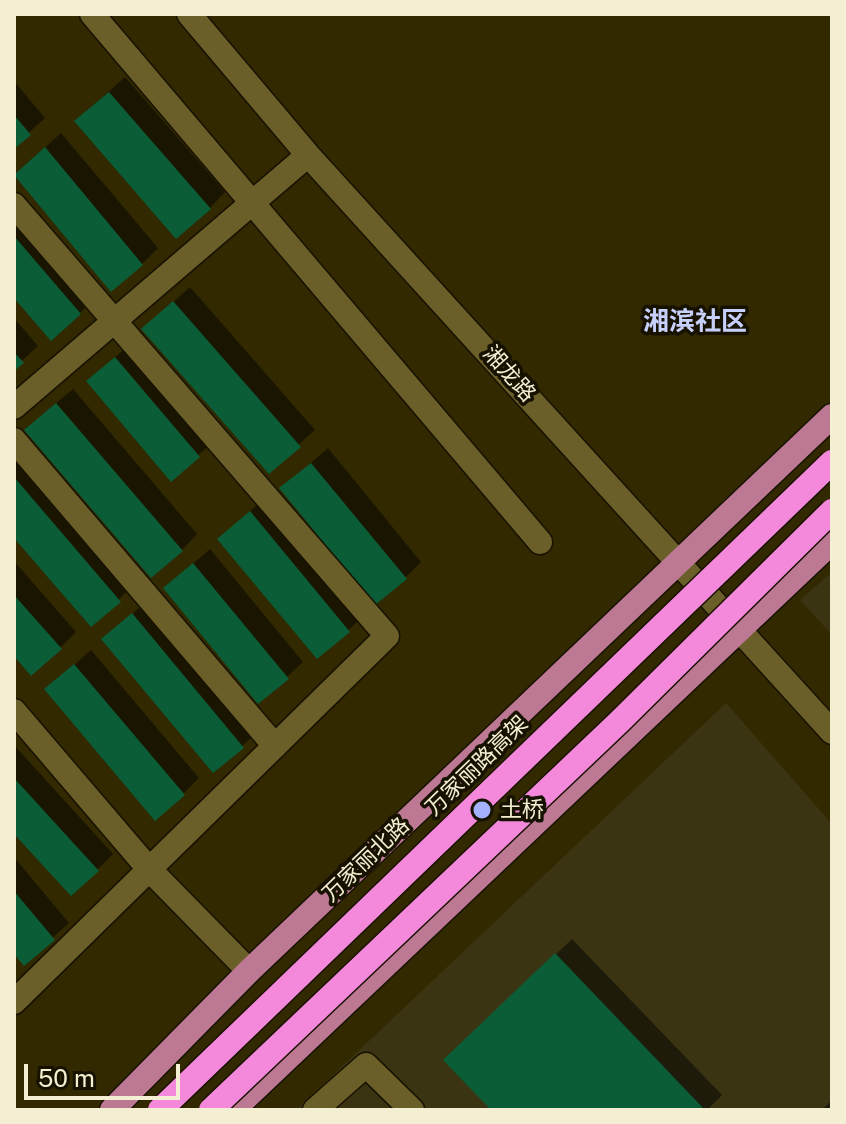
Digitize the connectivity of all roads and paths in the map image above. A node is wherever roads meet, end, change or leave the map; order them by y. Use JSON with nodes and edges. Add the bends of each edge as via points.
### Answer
{"nodes":[{"id":1,"x":92,"y":14,"type":"edge"},
{"id":2,"x":189,"y":14,"type":"edge"},
{"id":3,"x":308,"y":155,"type":"junction"},
{"id":4,"x":253,"y":203,"type":"junction"},
{"id":5,"x":14,"y":205,"type":"edge"},
{"id":6,"x":114,"y":321,"type":"junction"},
{"id":7,"x":14,"y":407,"type":"edge"},
{"id":8,"x":832,"y":416,"type":"edge"},
{"id":9,"x":14,"y":440,"type":"edge"},
{"id":10,"x":832,"y":462,"type":"edge"},
{"id":11,"x":832,"y":511,"type":"edge"},
{"id":12,"x":540,"y":542,"type":"dead end"},
{"id":13,"x":832,"y":542,"type":"edge"},
{"id":14,"x":679,"y":561,"type":"junction"},
{"id":15,"x":740,"y":630,"type":"junction"},
{"id":16,"x":14,"y":711,"type":"edge"},
{"id":17,"x":832,"y":732,"type":"edge"},
{"id":18,"x":275,"y":746,"type":"junction"},
{"id":19,"x":149,"y":869,"type":"junction"},
{"id":20,"x":249,"y":971,"type":"junction"},
{"id":21,"x":16,"y":994,"type":"edge"},
{"id":22,"x":112,"y":1110,"type":"edge"},
{"id":23,"x":160,"y":1110,"type":"edge"},
{"id":24,"x":211,"y":1110,"type":"edge"},
{"id":25,"x":233,"y":1110,"type":"edge"},
{"id":26,"x":315,"y":1110,"type":"edge"},
{"id":27,"x":412,"y":1110,"type":"edge"}],
"edges":[{"from":1,"to":4,"type":"street"},
{"from":2,"to":3,"type":"street","name":"湘龙路"},
{"from":3,"to":4,"type":"street"},
{"from":3,"to":14,"type":"street","name":"湘龙路"},
{"from":4,"to":6,"type":"street"},
{"from":4,"to":12,"type":"street"},
{"from":5,"to":6,"type":"street"},
{"from":6,"to":7,"type":"street"},
{"from":6,"to":18,"type":"street","via":[[387,636]]},
{"from":8,"to":14,"type":"main road","name":"万家丽北路"},
{"from":9,"to":18,"type":"street"},
{"from":10,"to":23,"type":"highway","name":"万家丽路高架","bridge":true},
{"from":11,"to":24,"type":"highway","bridge":true},
{"from":13,"to":15,"type":"main road"},
{"from":14,"to":15,"type":"street","name":"湘龙路"},
{"from":14,"to":20,"type":"main road","name":"万家丽北路"},
{"from":15,"to":17,"type":"street","name":"湘龙路"},
{"from":15,"to":25,"type":"main road"},
{"from":16,"to":19,"type":"street"},
{"from":18,"to":19,"type":"street"},
{"from":19,"to":20,"type":"street"},
{"from":19,"to":21,"type":"street"},
{"from":20,"to":22,"type":"main road","name":"万家丽北路"},
{"from":26,"to":27,"type":"street","via":[[366,1065]]}]}
